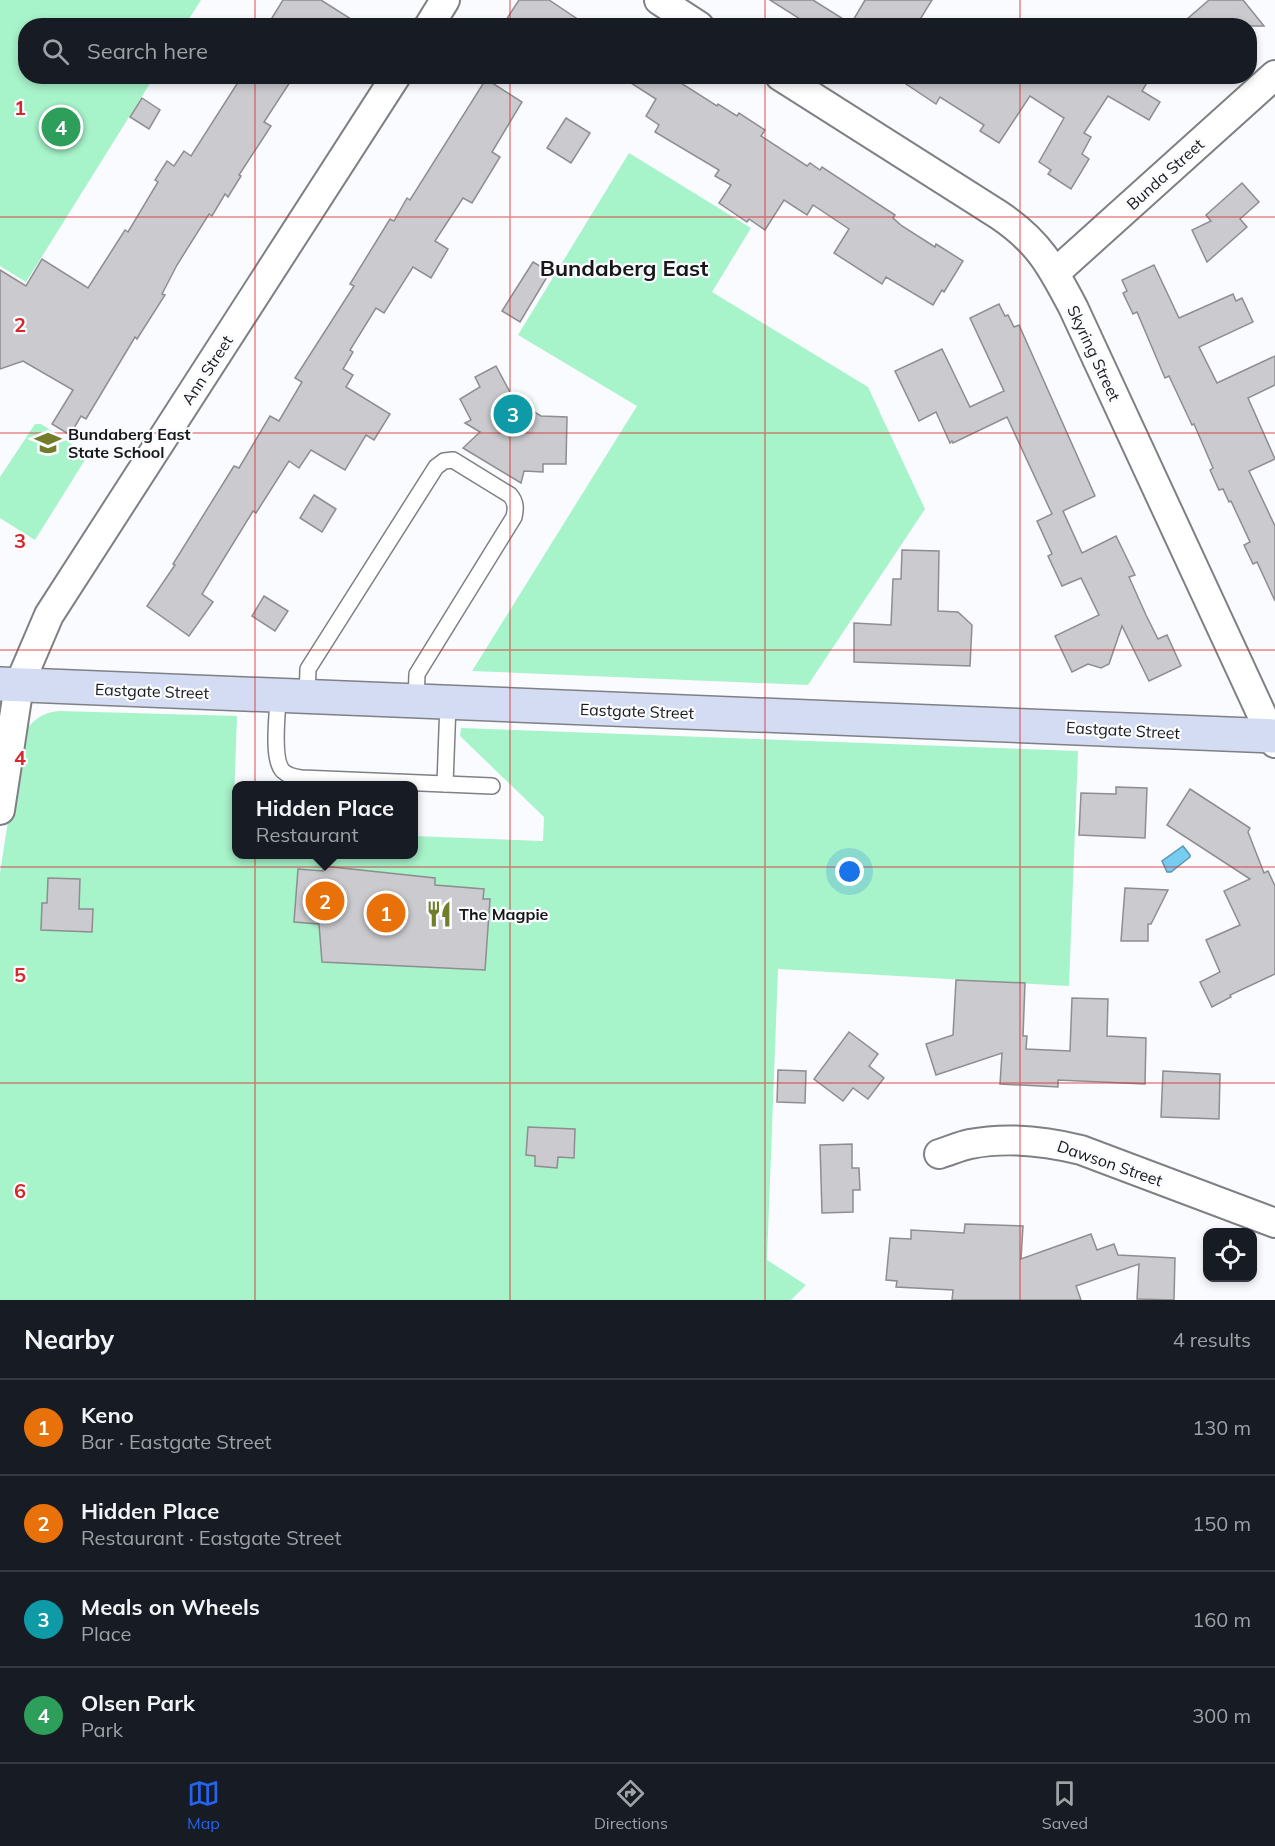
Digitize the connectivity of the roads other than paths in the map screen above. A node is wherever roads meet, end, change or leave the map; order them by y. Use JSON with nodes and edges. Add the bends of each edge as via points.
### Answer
{"nodes":[{"id":1,"x":446,"y":0,"type":"edge"},
{"id":2,"x":659,"y":0,"type":"edge"},
{"id":3,"x":434,"y":18,"type":"edge"},
{"id":4,"x":687,"y":18,"type":"edge"},
{"id":5,"x":1275,"y":75,"type":"edge"},
{"id":6,"x":391,"y":84,"type":"edge"},
{"id":7,"x":793,"y":84,"type":"edge"},
{"id":8,"x":1055,"y":273,"type":"junction"},
{"id":9,"x":10,"y":685,"type":"edge"},
{"id":10,"x":293,"y":697,"type":"junction"},
{"id":11,"x":416,"y":702,"type":"junction"},
{"id":12,"x":448,"y":704,"type":"junction"},
{"id":13,"x":1274,"y":739,"type":"edge"},
{"id":14,"x":373,"y":781,"type":"edge"},
{"id":15,"x":418,"y":783,"type":"edge"},
{"id":16,"x":445,"y":784,"type":"junction"},
{"id":17,"x":492,"y":786,"type":"dead end"},
{"id":18,"x":0,"y":810,"type":"edge"},
{"id":19,"x":939,"y":1154,"type":"dead end"},
{"id":20,"x":1275,"y":1223,"type":"edge"}],
"edges":[{"from":1,"to":3,"type":"street"},
{"from":2,"to":4,"type":"street"},
{"from":5,"to":8,"type":"street","name":"Bunda Street"},
{"from":6,"to":9,"type":"street","name":"Ann Street","via":[[49,615]]},
{"from":7,"to":8,"type":"street","name":"Skyring Street","via":[[1018,227]]},
{"from":8,"to":13,"type":"street","name":"Skyring Street"},
{"from":9,"to":10,"type":"street","name":"Eastgate Street"},
{"from":9,"to":18,"type":"street","name":"Ann Street"},
{"from":10,"to":11,"type":"street","name":"Eastgate Street"},
{"from":10,"to":11,"type":"lane","via":[[436,467],[453,460],[510,495],[516,510],[417,674]]},
{"from":10,"to":14,"type":"lane","via":[[276,752],[283,771],[301,778]]},
{"from":11,"to":12,"type":"street","name":"Eastgate Street"},
{"from":12,"to":13,"type":"street","name":"Eastgate Street"},
{"from":12,"to":16,"type":"lane"},
{"from":15,"to":16,"type":"lane"},
{"from":16,"to":17,"type":"lane"},
{"from":19,"to":20,"type":"street","name":"Dawson Street","via":[[993,1141],[1060,1145]]}]}
